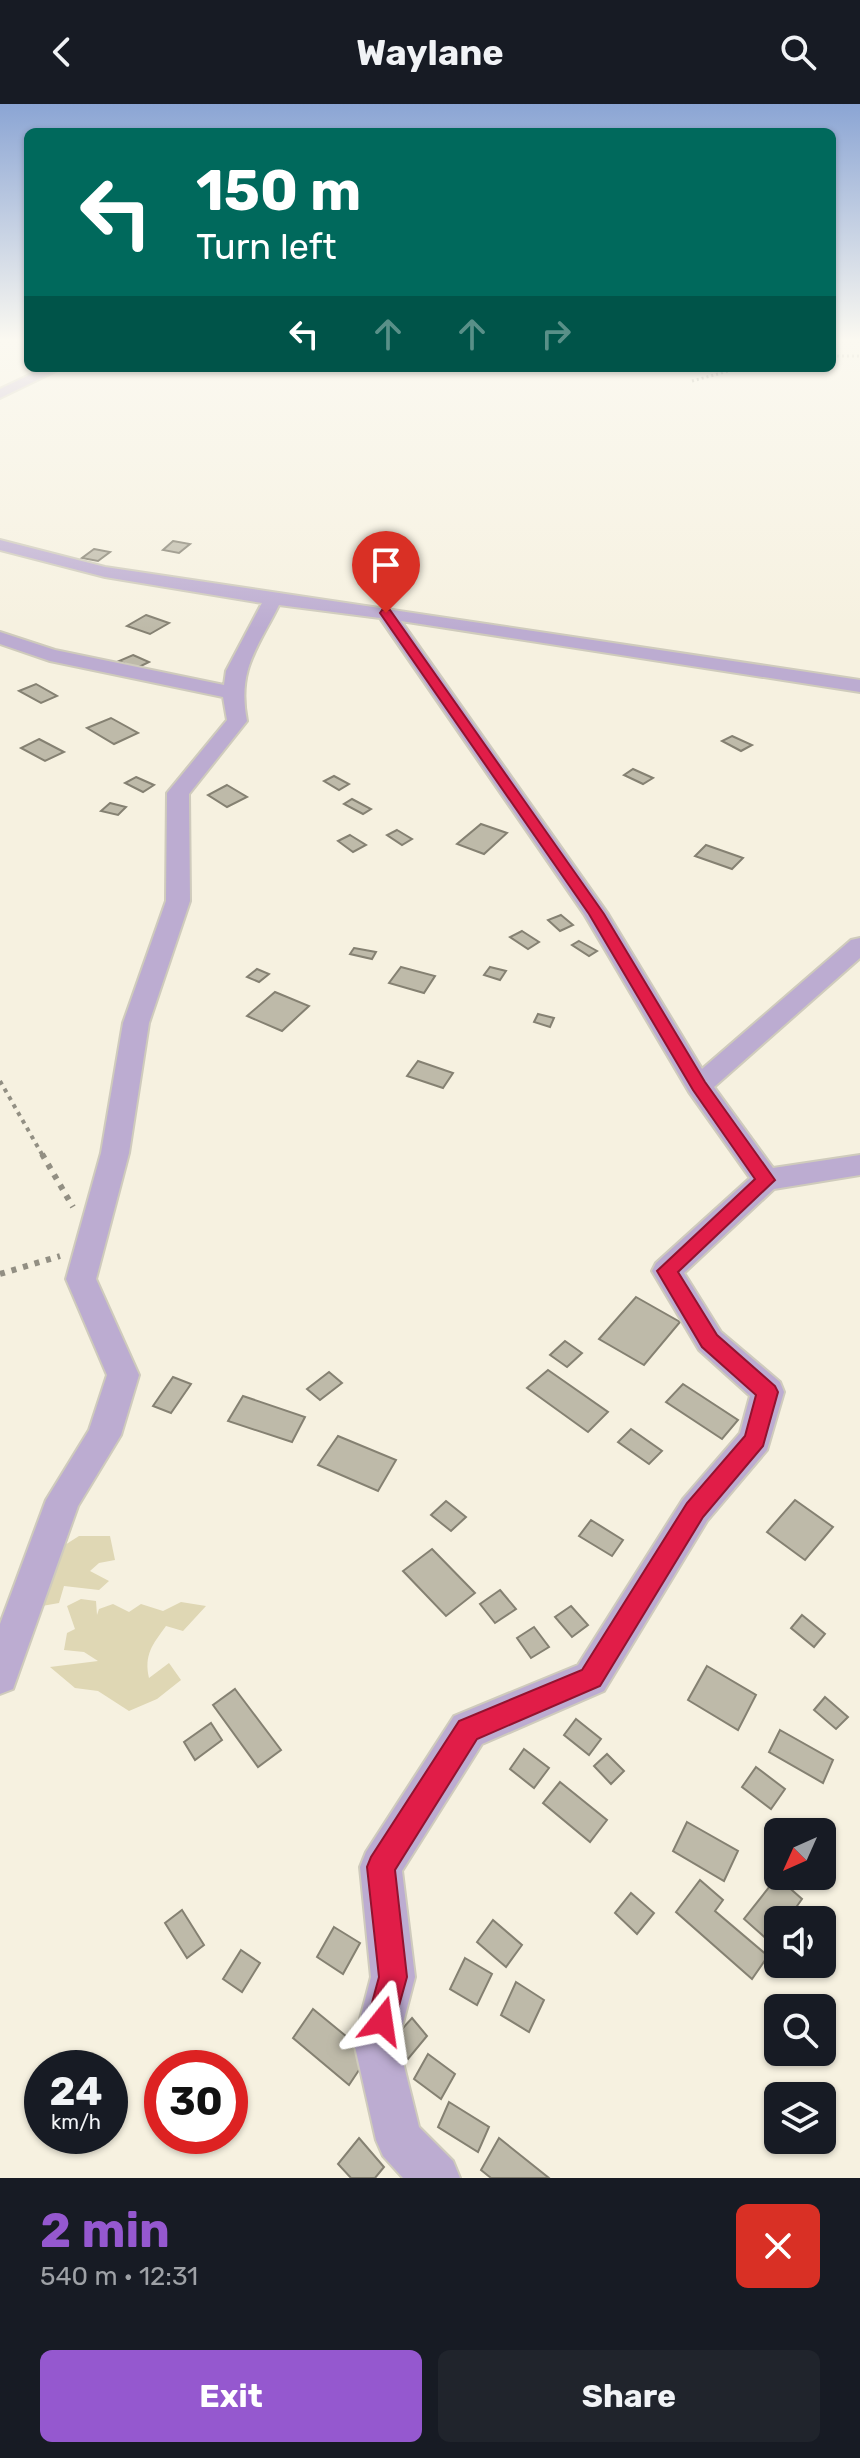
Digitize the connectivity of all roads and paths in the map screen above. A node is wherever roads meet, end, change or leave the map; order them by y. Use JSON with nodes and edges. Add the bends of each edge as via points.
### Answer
{"nodes":[{"id":1,"x":0,"y":545,"type":"edge"},
{"id":2,"x":273,"y":599,"type":"junction"},
{"id":3,"x":386,"y":613,"type":"junction"},
{"id":4,"x":0,"y":638,"type":"edge"},
{"id":5,"x":860,"y":686,"type":"edge"},
{"id":6,"x":232,"y":693,"type":"junction"},
{"id":7,"x":860,"y":945,"type":"edge"},
{"id":8,"x":0,"y":1081,"type":"edge"},
{"id":9,"x":699,"y":1086,"type":"junction"},
{"id":10,"x":860,"y":1165,"type":"edge"},
{"id":11,"x":766,"y":1180,"type":"junction"},
{"id":12,"x":90,"y":1246,"type":"junction"},
{"id":13,"x":0,"y":1274,"type":"edge"},
{"id":14,"x":0,"y":1676,"type":"edge"},
{"id":15,"x":436,"y":2178,"type":"edge"}],
"edges":[{"from":1,"to":2,"type":"street","via":[[105,572]]},
{"from":2,"to":3,"type":"street"},
{"from":2,"to":6,"type":"street","via":[[236,671]]},
{"from":3,"to":5,"type":"street"},
{"from":3,"to":9,"type":"street","via":[[596,914]]},
{"from":4,"to":6,"type":"street","via":[[50,655]]},
{"from":6,"to":12,"type":"street","via":[[237,721],[178,793],[178,901],[136,1023],[115,1153]]},
{"from":7,"to":9,"type":"street"},
{"from":8,"to":12,"type":"path"},
{"from":9,"to":11,"type":"street"},
{"from":10,"to":11,"type":"street"},
{"from":11,"to":15,"type":"street","via":[[667,1271],[710,1341],[768,1392],[755,1440],[695,1510],[591,1678],[468,1730],[381,1867],[393,1977],[376,2042],[399,2140]]},
{"from":12,"to":13,"type":"path"},
{"from":12,"to":14,"type":"street","via":[[81,1279],[123,1375],[104,1435],[63,1500]]}]}
